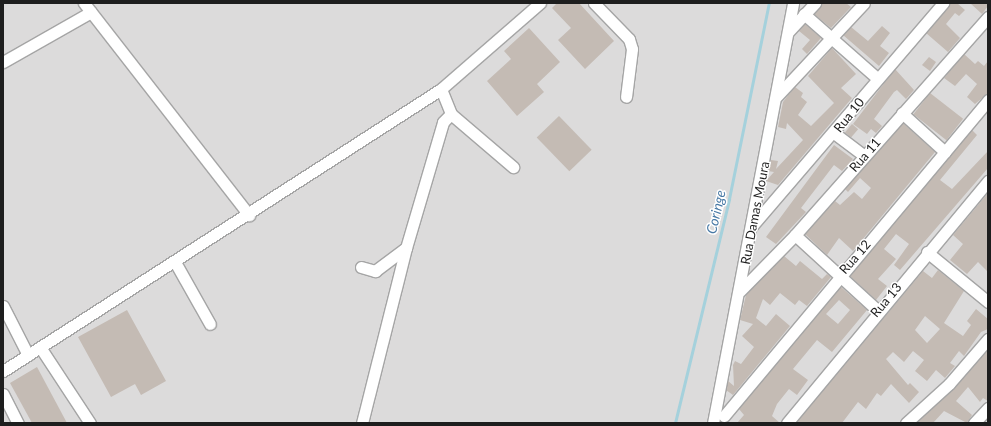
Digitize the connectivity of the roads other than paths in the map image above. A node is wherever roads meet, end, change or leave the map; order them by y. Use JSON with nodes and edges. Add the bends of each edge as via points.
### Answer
{"nodes":[{"id":1,"x":540,"y":3,"type":"edge"},
{"id":2,"x":594,"y":3,"type":"edge"},
{"id":3,"x":793,"y":3,"type":"edge"},
{"id":4,"x":815,"y":3,"type":"edge"},
{"id":5,"x":864,"y":3,"type":"edge"},
{"id":6,"x":943,"y":3,"type":"edge"},
{"id":7,"x":87,"y":7,"type":"edge"},
{"id":8,"x":804,"y":14,"type":"junction"},
{"id":9,"x":988,"y":17,"type":"edge"},
{"id":10,"x":786,"y":34,"type":"junction"},
{"id":11,"x":833,"y":39,"type":"junction"},
{"id":12,"x":3,"y":62,"type":"edge"},
{"id":13,"x":878,"y":79,"type":"junction"},
{"id":14,"x":441,"y":88,"type":"junction"},
{"id":15,"x":777,"y":96,"type":"junction"},
{"id":16,"x":626,"y":97,"type":"dead end"},
{"id":17,"x":988,"y":100,"type":"edge"},
{"id":18,"x":902,"y":113,"type":"junction"},
{"id":19,"x":451,"y":114,"type":"junction"},
{"id":20,"x":834,"y":133,"type":"junction"},
{"id":21,"x":945,"y":152,"type":"junction"},
{"id":22,"x":864,"y":156,"type":"junction"},
{"id":23,"x":513,"y":167,"type":"dead end"},
{"id":24,"x":988,"y":181,"type":"edge"},
{"id":25,"x":249,"y":214,"type":"junction"},
{"id":26,"x":752,"y":226,"type":"junction"},
{"id":27,"x":795,"y":235,"type":"junction"},
{"id":28,"x":406,"y":248,"type":"junction"},
{"id":29,"x":927,"y":252,"type":"junction"},
{"id":30,"x":175,"y":262,"type":"junction"},
{"id":31,"x":361,"y":267,"type":"dead end"},
{"id":32,"x":841,"y":274,"type":"junction"},
{"id":33,"x":740,"y":291,"type":"junction"},
{"id":34,"x":988,"y":302,"type":"edge"},
{"id":35,"x":3,"y":306,"type":"edge"},
{"id":36,"x":877,"y":310,"type":"junction"},
{"id":37,"x":210,"y":324,"type":"dead end"},
{"id":38,"x":988,"y":340,"type":"edge"},
{"id":39,"x":40,"y":347,"type":"junction"},
{"id":40,"x":28,"y":355,"type":"junction"},
{"id":41,"x":3,"y":371,"type":"edge"},
{"id":42,"x":3,"y":394,"type":"edge"},
{"id":43,"x":988,"y":408,"type":"edge"},
{"id":44,"x":721,"y":418,"type":"edge"},
{"id":45,"x":18,"y":423,"type":"edge"},
{"id":46,"x":90,"y":423,"type":"edge"},
{"id":47,"x":362,"y":423,"type":"edge"},
{"id":48,"x":787,"y":423,"type":"edge"},
{"id":49,"x":906,"y":423,"type":"edge"},
{"id":50,"x":974,"y":423,"type":"edge"}],
"edges":[{"from":1,"to":14,"type":"street"},
{"from":2,"to":16,"type":"street","via":[[629,39],[632,50]]},
{"from":3,"to":10,"type":"street","name":"Rua Damas Moura"},
{"from":4,"to":8,"type":"street"},
{"from":5,"to":11,"type":"street"},
{"from":6,"to":13,"type":"street","name":"Rua 10"},
{"from":7,"to":12,"type":"street"},
{"from":7,"to":25,"type":"street"},
{"from":8,"to":10,"type":"street"},
{"from":8,"to":11,"type":"street"},
{"from":9,"to":18,"type":"street","name":"Rua 11"},
{"from":10,"to":15,"type":"street","name":"Rua Damas Moura"},
{"from":11,"to":13,"type":"street"},
{"from":11,"to":15,"type":"street"},
{"from":13,"to":20,"type":"street","name":"Rua 10"},
{"from":14,"to":19,"type":"street"},
{"from":14,"to":25,"type":"street"},
{"from":15,"to":26,"type":"street","name":"Rua Damas Moura"},
{"from":17,"to":21,"type":"street","name":"Rua 12"},
{"from":18,"to":21,"type":"street"},
{"from":18,"to":22,"type":"street","name":"Rua 11"},
{"from":19,"to":23,"type":"street"},
{"from":19,"to":28,"type":"street","via":[[444,122]]},
{"from":20,"to":22,"type":"street"},
{"from":20,"to":26,"type":"street","name":"Rua 10"},
{"from":21,"to":32,"type":"street","name":"Rua 12"},
{"from":22,"to":27,"type":"street","name":"Rua 11"},
{"from":24,"to":29,"type":"street","name":"Rua 13"},
{"from":25,"to":30,"type":"street"},
{"from":26,"to":33,"type":"street","name":"Rua Damas Moura"},
{"from":27,"to":32,"type":"street"},
{"from":27,"to":33,"type":"street","name":"Rua 11"},
{"from":28,"to":31,"type":"street","via":[[375,271]]},
{"from":28,"to":47,"type":"street"},
{"from":29,"to":34,"type":"street"},
{"from":29,"to":36,"type":"street","name":"Rua 13"},
{"from":30,"to":37,"type":"street"},
{"from":30,"to":39,"type":"street"},
{"from":32,"to":36,"type":"street"},
{"from":32,"to":44,"type":"street","name":"Rua 12"},
{"from":33,"to":44,"type":"street","name":"Rua Damas Moura"},
{"from":35,"to":40,"type":"street"},
{"from":36,"to":48,"type":"street","name":"Rua 13"},
{"from":38,"to":49,"type":"street","via":[[949,384]]},
{"from":39,"to":40,"type":"street"},
{"from":39,"to":46,"type":"street"},
{"from":40,"to":41,"type":"street"},
{"from":42,"to":45,"type":"street"},
{"from":43,"to":50,"type":"street"}]}
